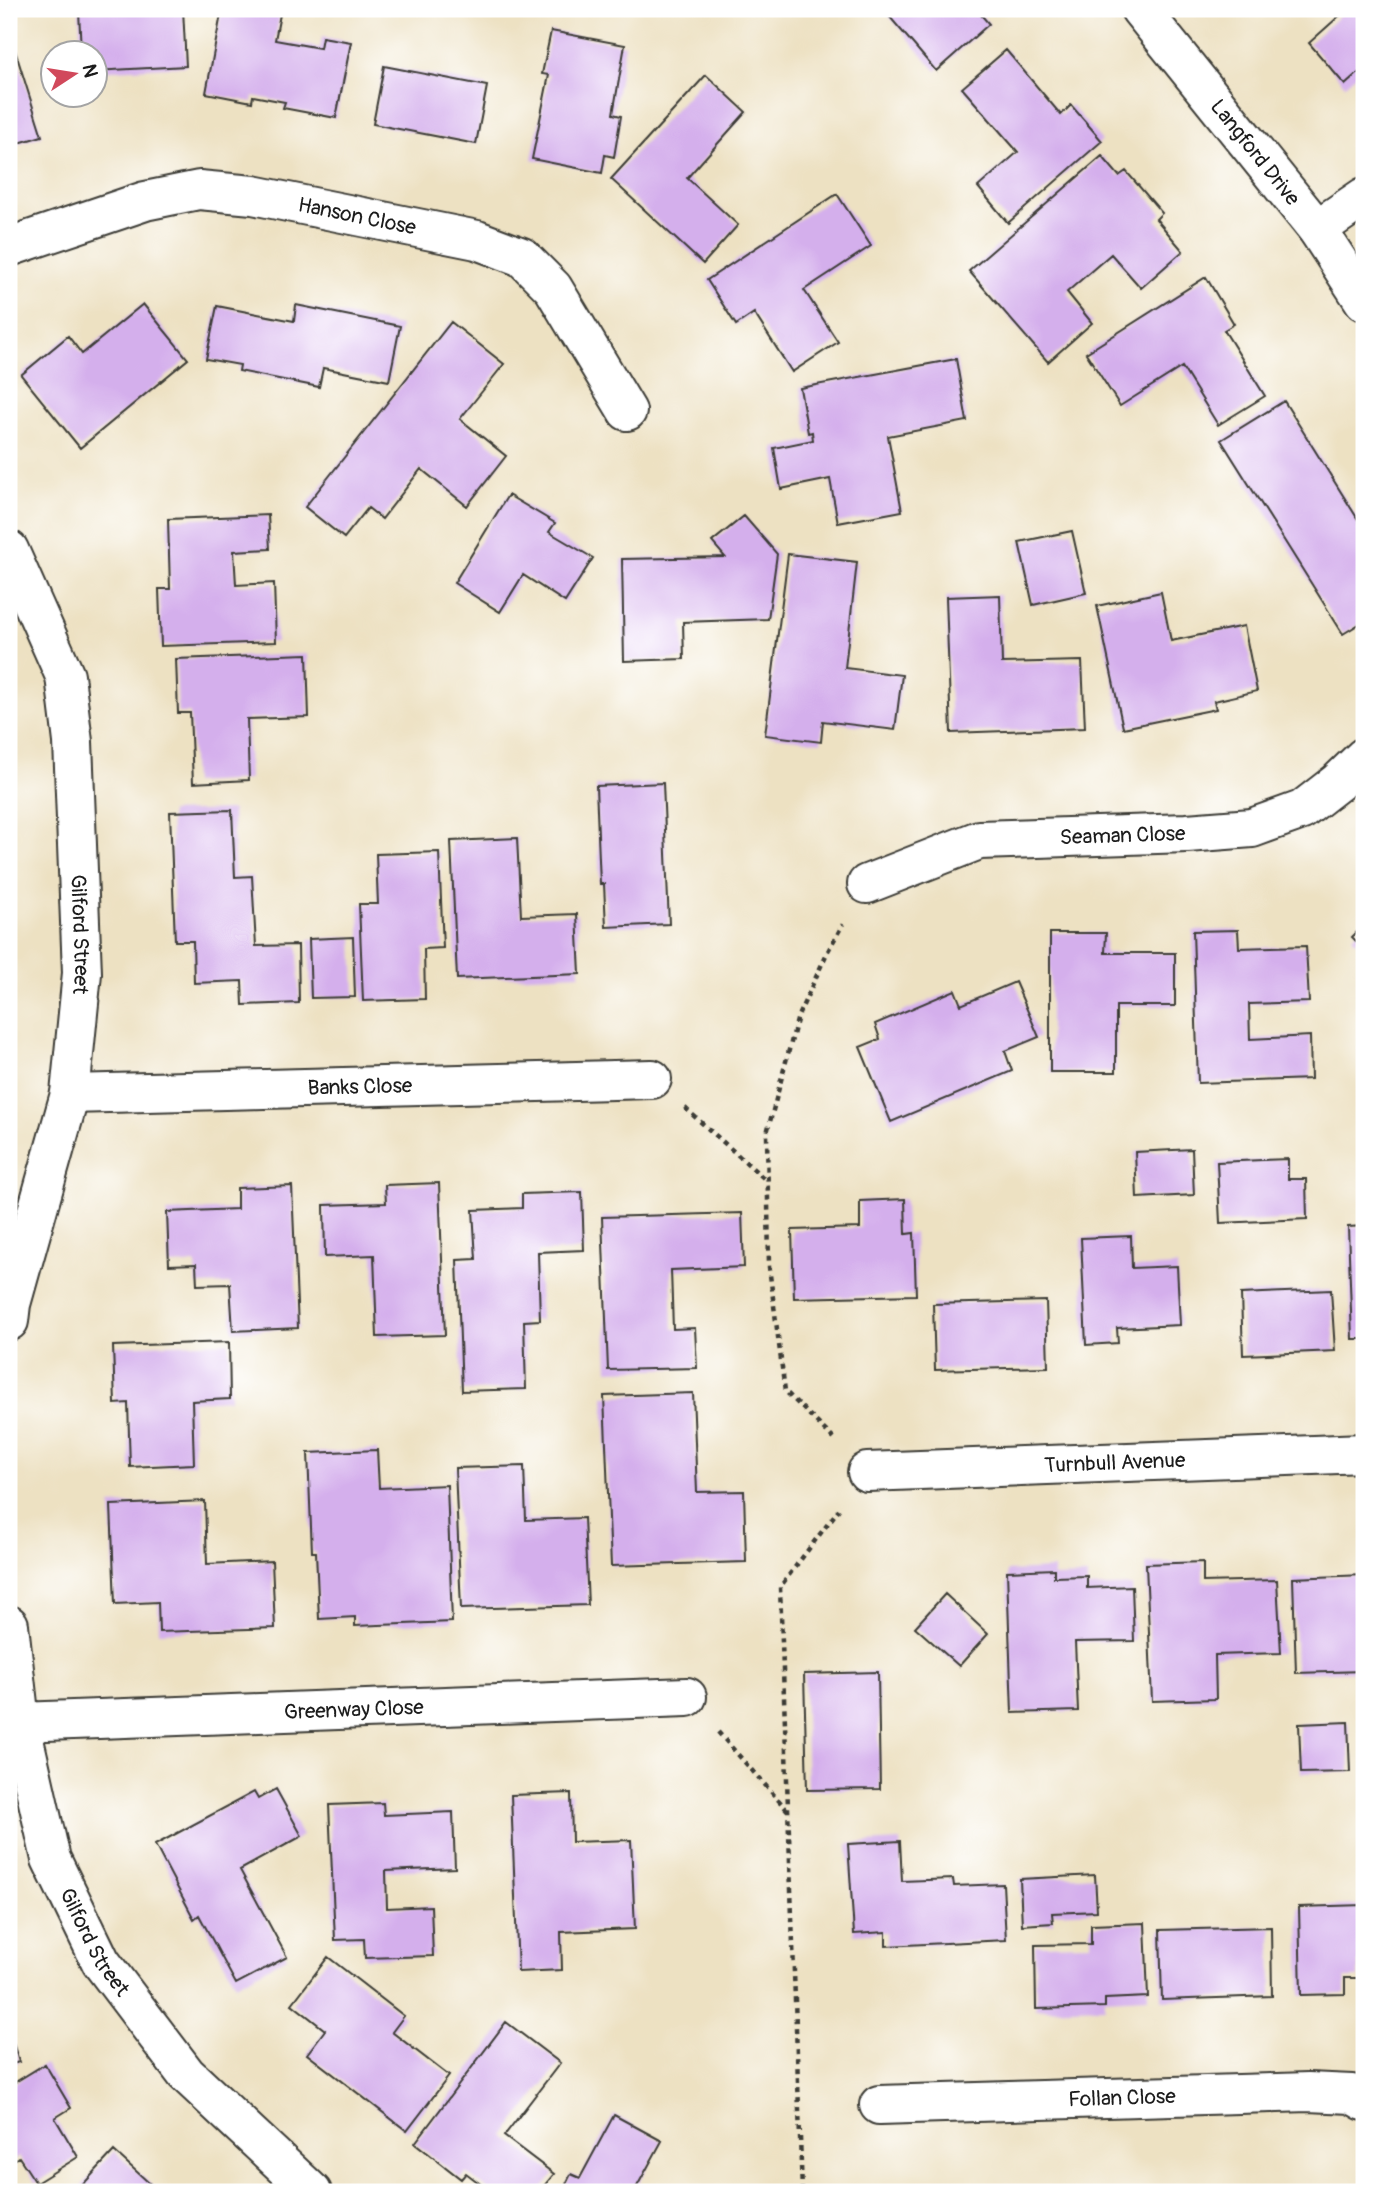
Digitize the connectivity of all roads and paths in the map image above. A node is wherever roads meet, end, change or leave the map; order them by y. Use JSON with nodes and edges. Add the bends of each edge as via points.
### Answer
{"nodes":[{"id":1,"x":1140,"y":9,"type":"edge"},
{"id":2,"x":1364,"y":197,"type":"edge"},
{"id":3,"x":1317,"y":229,"type":"junction"},
{"id":4,"x":9,"y":247,"type":"edge"},
{"id":5,"x":1364,"y":301,"type":"edge"},
{"id":6,"x":627,"y":411,"type":"dead end"},
{"id":7,"x":9,"y":550,"type":"edge"},
{"id":8,"x":1364,"y":757,"type":"edge"},
{"id":9,"x":867,"y":884,"type":"joint"},
{"id":10,"x":652,"y":1079,"type":"joint"},
{"id":11,"x":70,"y":1094,"type":"junction"},
{"id":12,"x":768,"y":1181,"type":"junction"},
{"id":13,"x":9,"y":1321,"type":"edge"},
{"id":14,"x":1364,"y":1453,"type":"edge"},
{"id":15,"x":867,"y":1472,"type":"junction"},
{"id":16,"x":9,"y":1625,"type":"edge"},
{"id":17,"x":687,"y":1697,"type":"joint"},
{"id":18,"x":20,"y":1722,"type":"junction"},
{"id":19,"x":789,"y":1812,"type":"junction"},
{"id":20,"x":1364,"y":2101,"type":"edge"},
{"id":21,"x":878,"y":2105,"type":"dead end"},
{"id":22,"x":312,"y":2192,"type":"edge"},
{"id":23,"x":802,"y":2192,"type":"edge"}],
"edges":[{"from":1,"to":3,"type":"street","name":"Langford Drive"},
{"from":2,"to":3,"type":"street"},
{"from":3,"to":5,"type":"street","name":"Langford Drive"},
{"from":4,"to":6,"type":"street","name":"Hanson Close","via":[[145,201],[199,190],[253,195],[477,240],[522,257],[553,288]]},
{"from":7,"to":11,"type":"street","name":"Gilford Street","via":[[65,676],[73,742],[82,973]]},
{"from":8,"to":9,"type":"street","name":"Seaman Close","via":[[1302,810],[1252,828],[979,840]]},
{"from":9,"to":12,"type":"path","via":[[828,951],[799,1016],[767,1133]]},
{"from":10,"to":11,"type":"street","name":"Banks Close"},
{"from":10,"to":12,"type":"path"},
{"from":11,"to":13,"type":"street","name":"Gilford Street"},
{"from":12,"to":15,"type":"path","via":[[769,1267],[785,1391]]},
{"from":14,"to":15,"type":"street","name":"Turnbull Avenue"},
{"from":15,"to":19,"type":"path","via":[[780,1587]]},
{"from":16,"to":18,"type":"street","name":"Gilford Street"},
{"from":17,"to":18,"type":"street","name":"Greenway Close"},
{"from":17,"to":19,"type":"path"},
{"from":18,"to":22,"type":"street","name":"Gilford Street","via":[[51,1858],[102,1962],[186,2074]]},
{"from":19,"to":23,"type":"path"},
{"from":20,"to":21,"type":"street","name":"Follan Close","via":[[1352,2094],[1308,2092]]}]}
